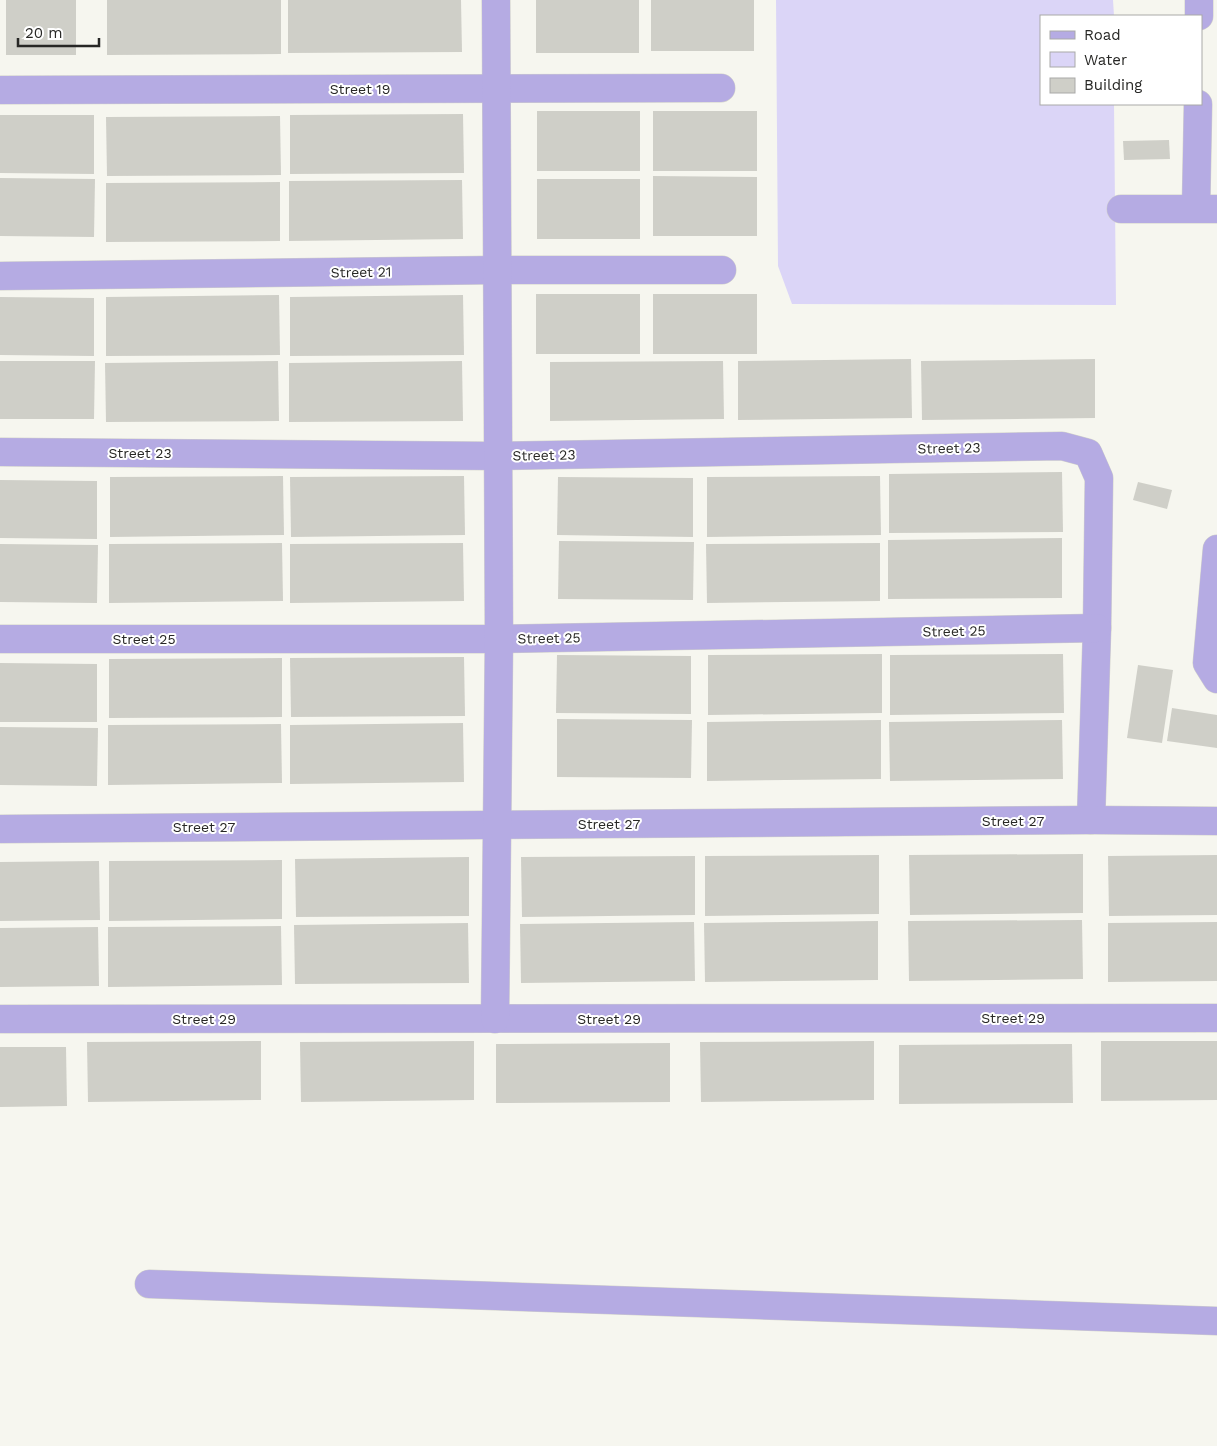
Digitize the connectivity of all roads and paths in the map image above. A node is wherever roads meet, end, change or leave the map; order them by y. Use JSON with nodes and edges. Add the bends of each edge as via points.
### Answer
{"nodes":[{"id":1,"x":496,"y":0,"type":"edge"},
{"id":2,"x":1200,"y":0,"type":"edge"},
{"id":3,"x":1199,"y":15,"type":"edge"},
{"id":4,"x":721,"y":88,"type":"dead end"},
{"id":5,"x":496,"y":89,"type":"junction"},
{"id":6,"x":0,"y":90,"type":"edge"},
{"id":7,"x":1198,"y":105,"type":"edge"},
{"id":8,"x":1206,"y":208,"type":"edge"},
{"id":9,"x":1121,"y":209,"type":"dead end"},
{"id":10,"x":497,"y":270,"type":"junction"},
{"id":11,"x":722,"y":270,"type":"dead end"},
{"id":12,"x":0,"y":276,"type":"edge"},
{"id":13,"x":0,"y":452,"type":"edge"},
{"id":14,"x":498,"y":456,"type":"junction"},
{"id":15,"x":1217,"y":549,"type":"edge"},
{"id":16,"x":1097,"y":628,"type":"junction"},
{"id":17,"x":0,"y":639,"type":"edge"},
{"id":18,"x":499,"y":639,"type":"junction"},
{"id":19,"x":1217,"y":679,"type":"edge"},
{"id":20,"x":1091,"y":820,"type":"junction"},
{"id":21,"x":1217,"y":821,"type":"edge"},
{"id":22,"x":497,"y":825,"type":"junction"},
{"id":23,"x":0,"y":829,"type":"edge"},
{"id":24,"x":1217,"y":1018,"type":"edge"},
{"id":25,"x":0,"y":1019,"type":"edge"},
{"id":26,"x":495,"y":1019,"type":"junction"},
{"id":27,"x":149,"y":1284,"type":"dead end"},
{"id":28,"x":1217,"y":1321,"type":"edge"}],
"edges":[{"from":1,"to":5,"type":"street"},
{"from":2,"to":3,"type":"street"},
{"from":4,"to":5,"type":"street","name":"Street 19"},
{"from":5,"to":6,"type":"street","name":"Street 19"},
{"from":5,"to":10,"type":"street"},
{"from":7,"to":8,"type":"street"},
{"from":8,"to":9,"type":"street"},
{"from":10,"to":11,"type":"street","name":"Street 21"},
{"from":10,"to":12,"type":"street","name":"Street 21"},
{"from":10,"to":14,"type":"street"},
{"from":13,"to":14,"type":"street","name":"Street 23"},
{"from":14,"to":16,"type":"street","name":"Street 23","via":[[1062,446],[1088,453],[1099,478]]},
{"from":14,"to":18,"type":"street"},
{"from":15,"to":19,"type":"street","via":[[1207,663]]},
{"from":16,"to":18,"type":"street","name":"Street 25"},
{"from":16,"to":20,"type":"street"},
{"from":17,"to":18,"type":"street","name":"Street 25"},
{"from":18,"to":22,"type":"street"},
{"from":20,"to":21,"type":"street","name":"Street 27"},
{"from":20,"to":22,"type":"street","name":"Street 27"},
{"from":22,"to":23,"type":"street","name":"Street 27"},
{"from":22,"to":26,"type":"street"},
{"from":24,"to":26,"type":"street","name":"Street 29"},
{"from":25,"to":26,"type":"street","name":"Street 29"},
{"from":27,"to":28,"type":"street"}]}
